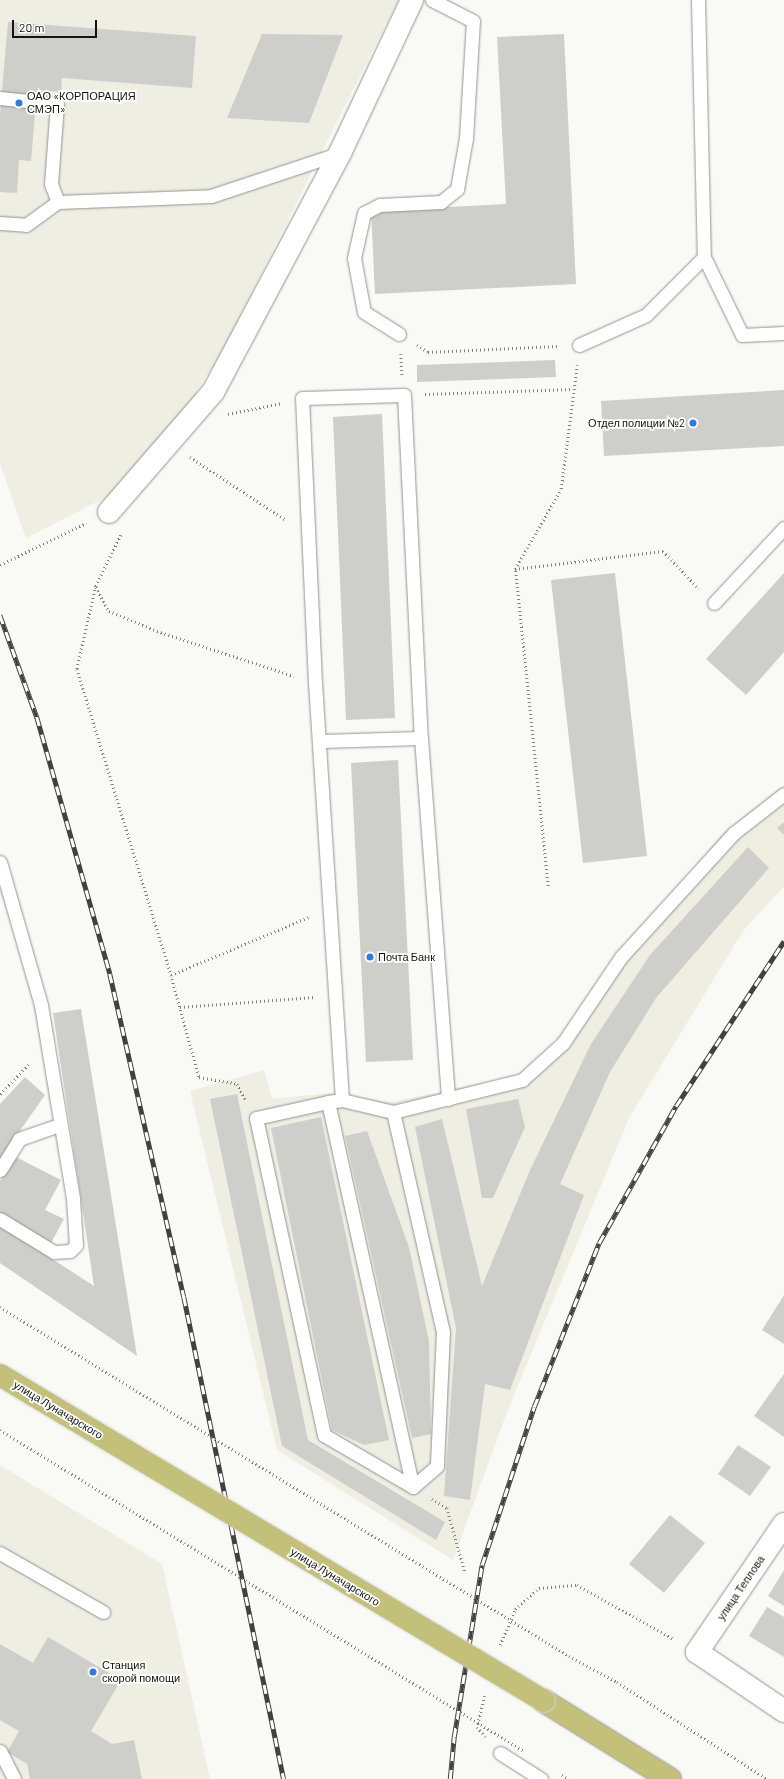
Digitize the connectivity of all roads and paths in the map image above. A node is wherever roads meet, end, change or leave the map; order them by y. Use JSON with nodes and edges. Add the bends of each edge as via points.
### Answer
{"nodes":[{"id":1,"x":412,"y":0,"type":"edge"},
{"id":2,"x":432,"y":0,"type":"edge"},
{"id":3,"x":698,"y":0,"type":"edge"},
{"id":4,"x":0,"y":98,"type":"edge"},
{"id":5,"x":340,"y":154,"type":"junction"},
{"id":6,"x":58,"y":202,"type":"junction"},
{"id":7,"x":0,"y":222,"type":"edge"},
{"id":8,"x":704,"y":257,"type":"junction"},
{"id":9,"x":784,"y":333,"type":"edge"},
{"id":10,"x":399,"y":334,"type":"junction"},
{"id":11,"x":579,"y":345,"type":"junction"},
{"id":12,"x":573,"y":389,"type":"junction"},
{"id":13,"x":404,"y":395,"type":"junction"},
{"id":14,"x":302,"y":398,"type":"junction"},
{"id":15,"x":220,"y":416,"type":"dead end"},
{"id":16,"x":169,"y":443,"type":"junction"},
{"id":17,"x":109,"y":512,"type":"junction"},
{"id":18,"x":784,"y":528,"type":"edge"},
{"id":19,"x":308,"y":534,"type":"junction"},
{"id":20,"x":0,"y":565,"type":"edge"},
{"id":21,"x":515,"y":569,"type":"junction"},
{"id":22,"x":96,"y":586,"type":"junction"},
{"id":23,"x":714,"y":604,"type":"joint"},
{"id":24,"x":315,"y":683,"type":"junction"},
{"id":25,"x":421,"y":738,"type":"junction"},
{"id":26,"x":320,"y":741,"type":"junction"},
{"id":27,"x":784,"y":794,"type":"edge"},
{"id":28,"x":0,"y":862,"type":"edge"},
{"id":29,"x":548,"y":886,"type":"dead end"},
{"id":30,"x":330,"y":908,"type":"junction"},
{"id":31,"x":171,"y":975,"type":"junction"},
{"id":32,"x":336,"y":996,"type":"junction"},
{"id":33,"x":180,"y":1007,"type":"junction"},
{"id":34,"x":46,"y":1047,"type":"junction"},
{"id":35,"x":0,"y":1094,"type":"edge"},
{"id":36,"x":448,"y":1099,"type":"junction"},
{"id":37,"x":342,"y":1100,"type":"junction"},
{"id":38,"x":328,"y":1102,"type":"junction"},
{"id":39,"x":394,"y":1112,"type":"junction"},
{"id":40,"x":256,"y":1118,"type":"junction"},
{"id":41,"x":59,"y":1125,"type":"junction"},
{"id":42,"x":0,"y":1170,"type":"edge"},
{"id":43,"x":0,"y":1219,"type":"edge"},
{"id":44,"x":0,"y":1307,"type":"edge"},
{"id":45,"x":0,"y":1376,"type":"edge"},
{"id":46,"x":0,"y":1430,"type":"edge"},
{"id":47,"x":413,"y":1487,"type":"junction"},
{"id":48,"x":784,"y":1524,"type":"edge"},
{"id":49,"x":0,"y":1553,"type":"edge"},
{"id":50,"x":465,"y":1572,"type":"dead end"},
{"id":51,"x":103,"y":1612,"type":"dead end"},
{"id":52,"x":499,"y":1648,"type":"dead end"},
{"id":53,"x":697,"y":1652,"type":"junction"},
{"id":54,"x":487,"y":1691,"type":"dead end"},
{"id":55,"x":784,"y":1711,"type":"edge"},
{"id":56,"x":524,"y":1751,"type":"dead end"},
{"id":57,"x":0,"y":1752,"type":"edge"},
{"id":58,"x":500,"y":1753,"type":"joint"},
{"id":59,"x":14,"y":1779,"type":"edge"},
{"id":60,"x":541,"y":1779,"type":"edge"},
{"id":61,"x":670,"y":1779,"type":"edge"},
{"id":62,"x":767,"y":1779,"type":"edge"}],
"edges":[{"from":1,"to":5,"type":"street"},
{"from":2,"to":10,"type":"lane","via":[[473,21],[466,138],[457,189],[441,202],[380,205],[364,213],[354,258],[364,312]]},
{"from":3,"to":8,"type":"lane"},
{"from":4,"to":6,"type":"lane","via":[[57,104],[51,184]]},
{"from":5,"to":6,"type":"lane","via":[[211,196]]},
{"from":5,"to":16,"type":"street","via":[[213,392]]},
{"from":6,"to":7,"type":"lane","via":[[26,225]]},
{"from":8,"to":9,"type":"lane","via":[[742,335]]},
{"from":8,"to":11,"type":"lane","via":[[646,315]]},
{"from":10,"to":11,"type":"path","via":[[428,352]]},
{"from":10,"to":13,"type":"path"},
{"from":11,"to":12,"type":"path"},
{"from":12,"to":13,"type":"path"},
{"from":12,"to":21,"type":"path","via":[[561,489]]},
{"from":13,"to":14,"type":"lane"},
{"from":13,"to":25,"type":"lane"},
{"from":14,"to":15,"type":"path"},
{"from":14,"to":19,"type":"lane"},
{"from":16,"to":17,"type":"street"},
{"from":16,"to":19,"type":"path"},
{"from":17,"to":20,"type":"path"},
{"from":17,"to":22,"type":"path","via":[[125,513],[121,537],[104,565]]},
{"from":18,"to":23,"type":"lane"},
{"from":19,"to":24,"type":"lane"},
{"from":21,"to":23,"type":"path","via":[[663,551]]},
{"from":21,"to":29,"type":"path"},
{"from":22,"to":24,"type":"path","via":[[109,611],[157,631]]},
{"from":22,"to":31,"type":"path","via":[[77,669]]},
{"from":24,"to":26,"type":"lane"},
{"from":25,"to":26,"type":"lane"},
{"from":25,"to":36,"type":"lane"},
{"from":26,"to":30,"type":"lane"},
{"from":27,"to":36,"type":"lane","via":[[734,832],[621,958],[563,1043],[522,1080]]},
{"from":28,"to":34,"type":"lane","via":[[41,1004]]},
{"from":30,"to":31,"type":"path"},
{"from":30,"to":32,"type":"lane"},
{"from":31,"to":33,"type":"path"},
{"from":32,"to":33,"type":"path"},
{"from":32,"to":37,"type":"lane"},
{"from":33,"to":40,"type":"path","via":[[199,1077],[237,1084]]},
{"from":34,"to":35,"type":"path"},
{"from":34,"to":41,"type":"lane"},
{"from":36,"to":39,"type":"lane"},
{"from":37,"to":38,"type":"lane"},
{"from":37,"to":39,"type":"lane"},
{"from":38,"to":40,"type":"lane"},
{"from":38,"to":47,"type":"lane"},
{"from":39,"to":47,"type":"lane","via":[[443,1332],[437,1466]]},
{"from":40,"to":47,"type":"lane","via":[[324,1435]]},
{"from":41,"to":42,"type":"lane","via":[[19,1140]]},
{"from":41,"to":43,"type":"lane","via":[[72,1199],[76,1246],[70,1251],[54,1252]]},
{"from":44,"to":62,"type":"path","bridge":true,"via":[[569,1656],[617,1682]]},
{"from":45,"to":61,"type":"main road","name":"улица Луначарского","bridge":true},
{"from":46,"to":56,"type":"path","bridge":true},
{"from":47,"to":50,"type":"path","via":[[446,1508]]},
{"from":48,"to":53,"type":"street","name":"улица Теплова"},
{"from":49,"to":51,"type":"lane"},
{"from":52,"to":53,"type":"path","via":[[515,1609],[539,1588],[577,1585]]},
{"from":53,"to":55,"type":"street"},
{"from":54,"to":58,"type":"path","via":[[477,1727]]},
{"from":57,"to":59,"type":"lane"},
{"from":58,"to":60,"type":"lane"}]}
